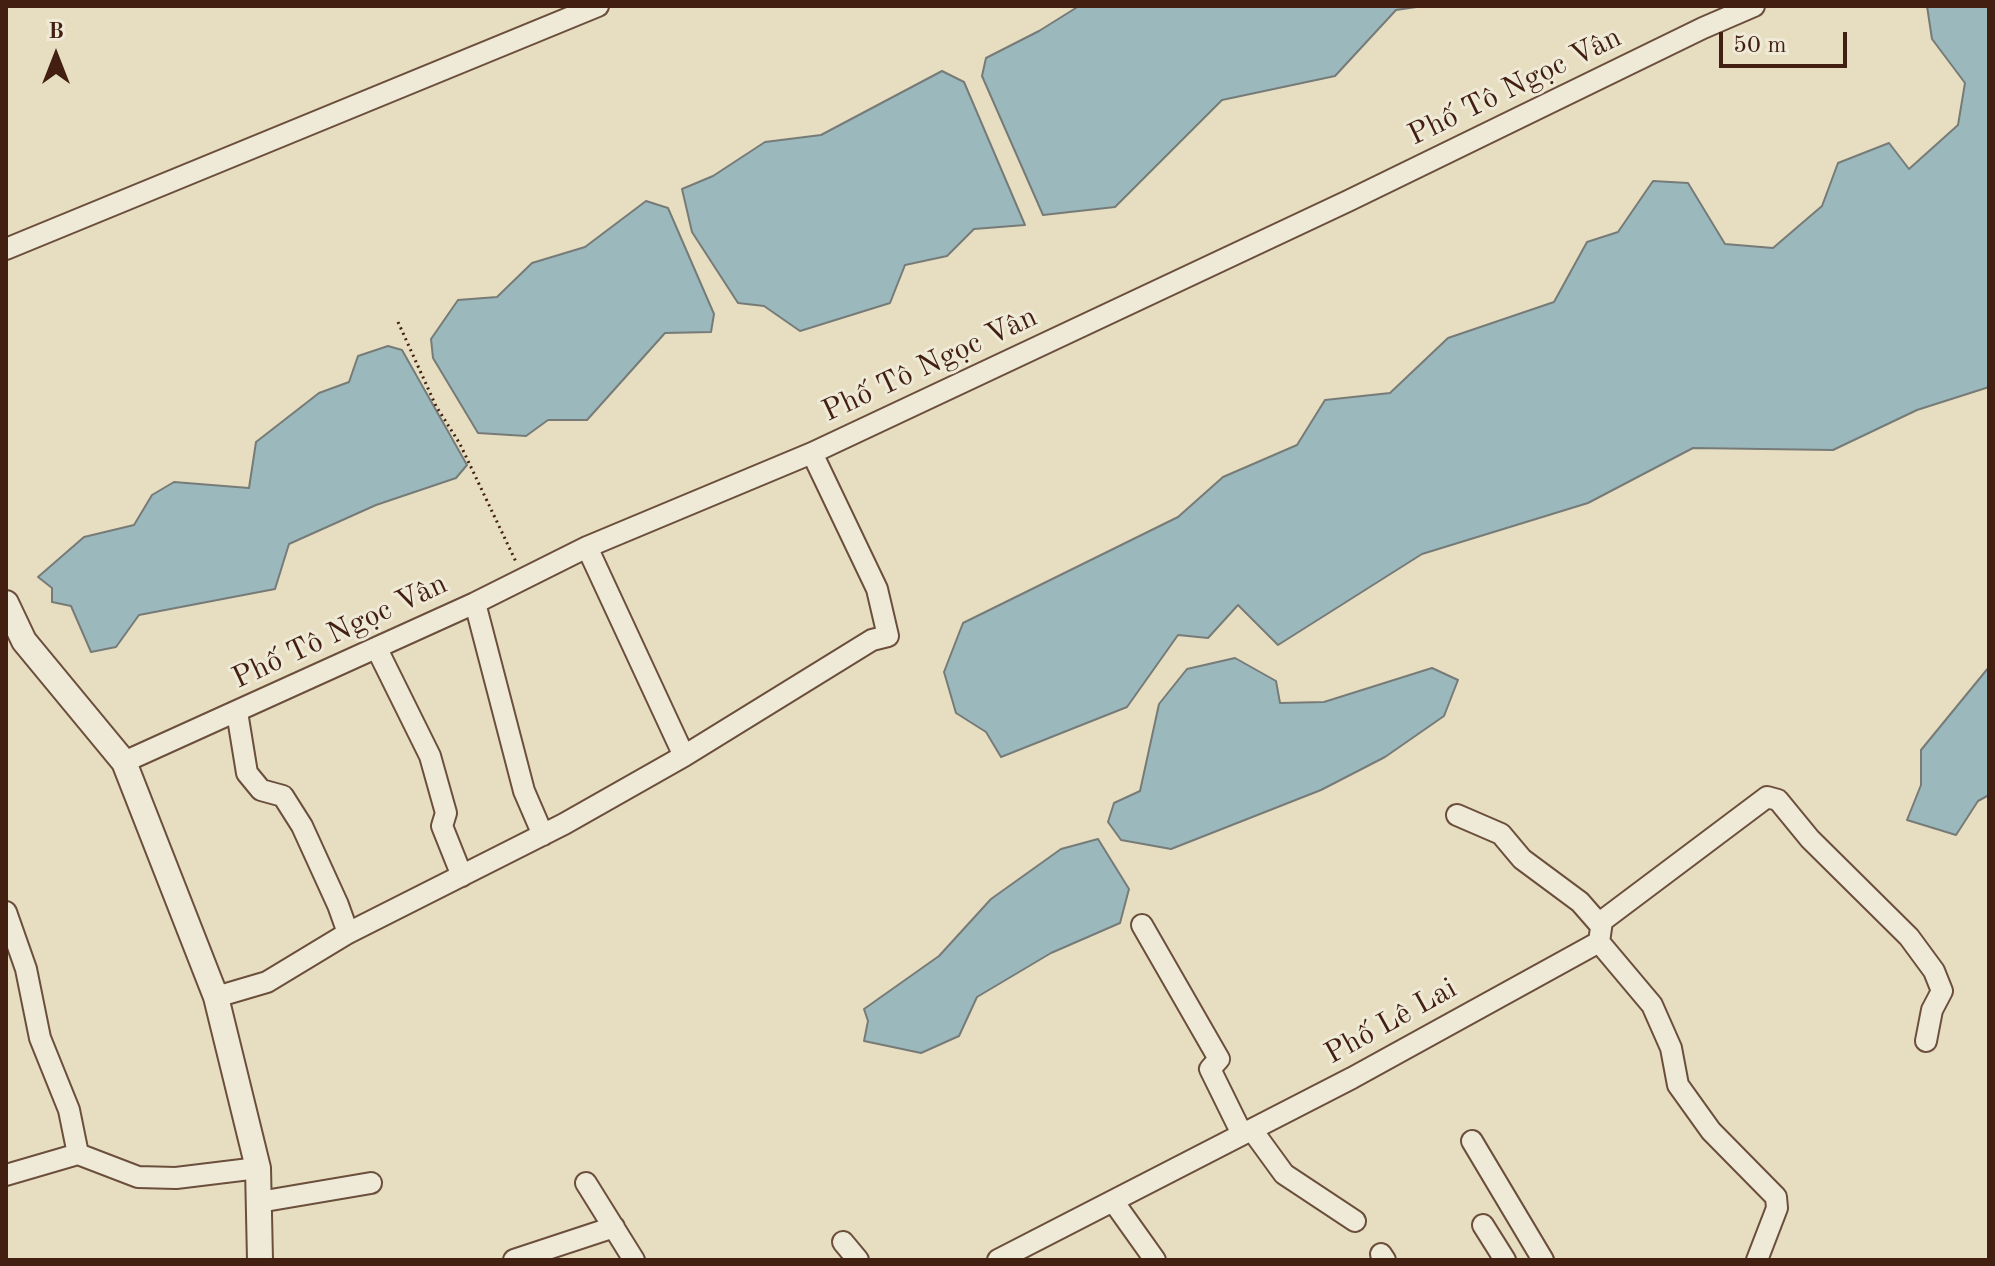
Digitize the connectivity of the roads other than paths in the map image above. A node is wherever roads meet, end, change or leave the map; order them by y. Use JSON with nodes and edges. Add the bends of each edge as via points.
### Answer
{"nodes":[{"id":1,"x":598,"y":6,"type":"edge"},
{"id":2,"x":1754,"y":6,"type":"edge"},
{"id":3,"x":6,"y":249,"type":"edge"},
{"id":4,"x":812,"y":453,"type":"junction"},
{"id":5,"x":587,"y":547,"type":"junction"},
{"id":6,"x":6,"y":603,"type":"edge"},
{"id":7,"x":475,"y":603,"type":"junction"},
{"id":8,"x":377,"y":649,"type":"junction"},
{"id":9,"x":237,"y":712,"type":"junction"},
{"id":10,"x":684,"y":756,"type":"junction"},
{"id":11,"x":124,"y":762,"type":"junction"},
{"id":12,"x":1457,"y":815,"type":"dead end"},
{"id":13,"x":543,"y":835,"type":"junction"},
{"id":14,"x":462,"y":876,"type":"junction"},
{"id":15,"x":6,"y":912,"type":"edge"},
{"id":16,"x":1142,"y":925,"type":"dead end"},
{"id":17,"x":348,"y":933,"type":"junction"},
{"id":18,"x":1600,"y":934,"type":"junction"},
{"id":19,"x":216,"y":997,"type":"junction"},
{"id":20,"x":1926,"y":1041,"type":"dead end"},
{"id":21,"x":1247,"y":1132,"type":"junction"},
{"id":22,"x":1472,"y":1141,"type":"dead end"},
{"id":23,"x":78,"y":1154,"type":"junction"},
{"id":24,"x":258,"y":1168,"type":"junction"},
{"id":25,"x":6,"y":1175,"type":"edge"},
{"id":26,"x":371,"y":1183,"type":"dead end"},
{"id":27,"x":586,"y":1183,"type":"dead end"},
{"id":28,"x":1113,"y":1201,"type":"junction"},
{"id":29,"x":259,"y":1202,"type":"junction"},
{"id":30,"x":1355,"y":1221,"type":"dead end"},
{"id":31,"x":1483,"y":1225,"type":"dead end"},
{"id":32,"x":614,"y":1227,"type":"junction"},
{"id":33,"x":843,"y":1242,"type":"dead end"},
{"id":34,"x":260,"y":1260,"type":"edge"},
{"id":35,"x":514,"y":1260,"type":"edge"},
{"id":36,"x":634,"y":1260,"type":"edge"},
{"id":37,"x":858,"y":1260,"type":"edge"},
{"id":38,"x":998,"y":1260,"type":"edge"},
{"id":39,"x":1155,"y":1260,"type":"edge"},
{"id":40,"x":1505,"y":1260,"type":"edge"},
{"id":41,"x":1543,"y":1260,"type":"edge"},
{"id":42,"x":1757,"y":1260,"type":"edge"}],
"edges":[{"from":1,"to":3,"type":"street"},
{"from":2,"to":4,"type":"street","name":"Phố Tô Ngọc Vân"},
{"from":4,"to":5,"type":"street","name":"Phố Tô Ngọc Vân"},
{"from":4,"to":10,"type":"street","via":[[877,589],[888,636],[872,640]]},
{"from":5,"to":7,"type":"street","name":"Phố Tô Ngọc Vân"},
{"from":5,"to":10,"type":"street"},
{"from":6,"to":11,"type":"street","via":[[24,641]]},
{"from":7,"to":8,"type":"street","name":"Phố Tô Ngọc Vân"},
{"from":7,"to":13,"type":"street","via":[[524,791]]},
{"from":8,"to":9,"type":"street","name":"Phố Tô Ngọc Vân"},
{"from":8,"to":14,"type":"street","via":[[430,756],[446,813],[442,826]]},
{"from":9,"to":11,"type":"street","name":"Phố Tô Ngọc Vân"},
{"from":9,"to":17,"type":"street","via":[[247,773],[261,790],[283,796],[302,826]]},
{"from":10,"to":13,"type":"street"},
{"from":11,"to":19,"type":"street"},
{"from":12,"to":18,"type":"street","via":[[1501,834],[1522,859],[1580,902]]},
{"from":13,"to":14,"type":"street"},
{"from":14,"to":17,"type":"street"},
{"from":15,"to":23,"type":"street"},
{"from":16,"to":21,"type":"street","via":[[1219,1059],[1210,1069]]},
{"from":17,"to":19,"type":"street","via":[[267,982]]},
{"from":18,"to":20,"type":"street","name":"Phố Lê Lai","via":[[1602,921],[1761,799],[1773,797],[1909,937],[1934,971],[1942,991]]},
{"from":18,"to":21,"type":"street","name":"Phố Lê Lai","via":[[1366,1070]]},
{"from":18,"to":42,"type":"street","via":[[1652,1005],[1671,1048],[1678,1085],[1711,1131],[1776,1197],[1777,1208]]},
{"from":19,"to":24,"type":"street"},
{"from":21,"to":28,"type":"street","name":"Phố Lê Lai"},
{"from":21,"to":30,"type":"street","via":[[1284,1174]]},
{"from":22,"to":41,"type":"street"},
{"from":23,"to":24,"type":"street","via":[[138,1177]]},
{"from":23,"to":25,"type":"street"},
{"from":24,"to":29,"type":"street"},
{"from":26,"to":29,"type":"street"},
{"from":27,"to":32,"type":"street"},
{"from":28,"to":38,"type":"street","name":"Phố Lê Lai"},
{"from":28,"to":39,"type":"street"},
{"from":29,"to":34,"type":"street"},
{"from":31,"to":40,"type":"street"},
{"from":32,"to":35,"type":"street"},
{"from":32,"to":36,"type":"street"},
{"from":33,"to":37,"type":"street"}]}
